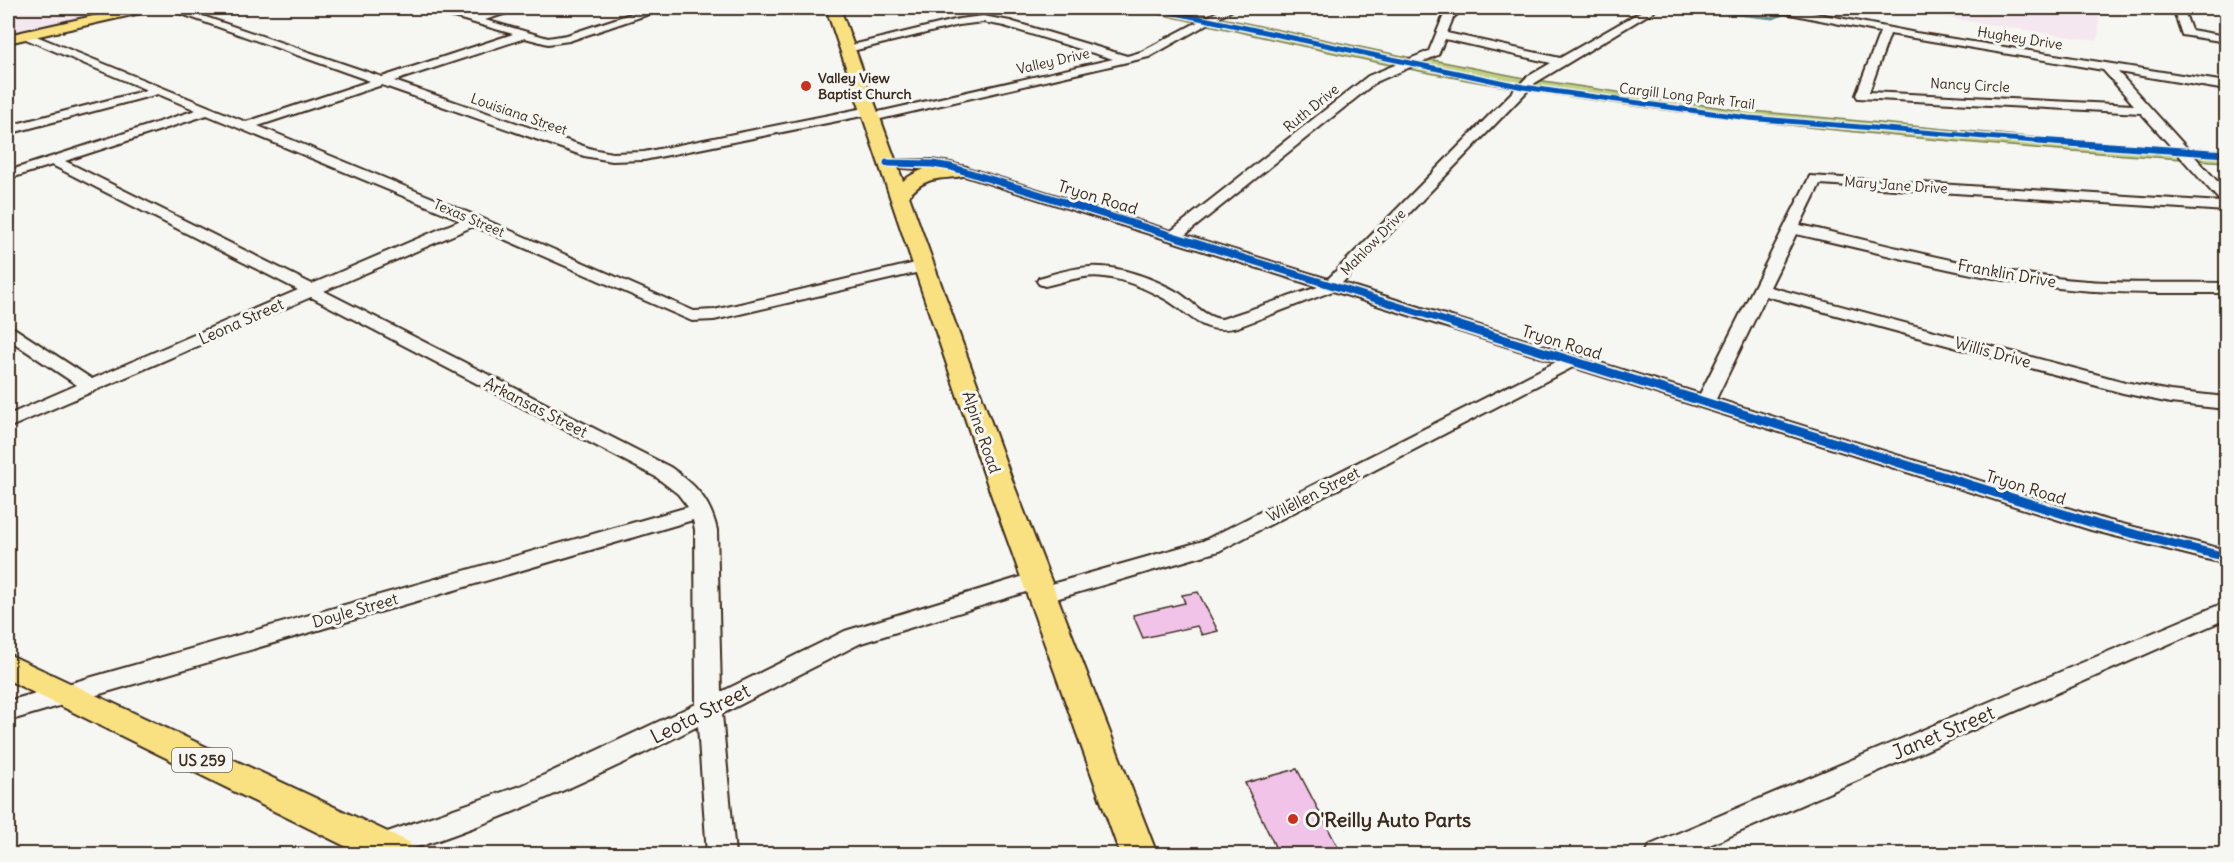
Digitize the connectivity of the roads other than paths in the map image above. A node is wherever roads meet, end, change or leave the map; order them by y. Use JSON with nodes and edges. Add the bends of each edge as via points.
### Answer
{"nodes":[{"id":1,"x":145,"y":8,"type":"edge"},
{"id":2,"x":170,"y":8,"type":"edge"},
{"id":3,"x":432,"y":8,"type":"edge"},
{"id":4,"x":512,"y":8,"type":"edge"},
{"id":5,"x":657,"y":8,"type":"edge"},
{"id":6,"x":833,"y":8,"type":"edge"},
{"id":7,"x":1231,"y":8,"type":"edge"},
{"id":8,"x":1654,"y":8,"type":"edge"},
{"id":9,"x":1775,"y":8,"type":"edge"},
{"id":10,"x":2178,"y":8,"type":"edge"},
{"id":11,"x":1450,"y":10,"type":"edge"},
{"id":12,"x":1809,"y":10,"type":"edge"},
{"id":13,"x":473,"y":20,"type":"junction"},
{"id":14,"x":1886,"y":30,"type":"junction"},
{"id":15,"x":25,"y":35,"type":"junction"},
{"id":16,"x":522,"y":35,"type":"junction"},
{"id":17,"x":1442,"y":35,"type":"junction"},
{"id":18,"x":8,"y":39,"type":"edge"},
{"id":19,"x":2226,"y":39,"type":"edge"},
{"id":20,"x":848,"y":49,"type":"junction"},
{"id":21,"x":1129,"y":60,"type":"junction"},
{"id":22,"x":1561,"y":62,"type":"junction"},
{"id":23,"x":2108,"y":68,"type":"junction"},
{"id":24,"x":381,"y":82,"type":"junction"},
{"id":25,"x":2226,"y":86,"type":"edge"},
{"id":26,"x":160,"y":90,"type":"junction"},
{"id":27,"x":2145,"y":109,"type":"junction"},
{"id":28,"x":208,"y":110,"type":"junction"},
{"id":29,"x":871,"y":114,"type":"junction"},
{"id":30,"x":246,"y":126,"type":"junction"},
{"id":31,"x":8,"y":130,"type":"edge"},
{"id":32,"x":52,"y":160,"type":"junction"},
{"id":33,"x":888,"y":163,"type":"junction"},
{"id":34,"x":961,"y":171,"type":"junction"},
{"id":35,"x":8,"y":175,"type":"edge"},
{"id":36,"x":899,"y":196,"type":"junction"},
{"id":37,"x":2226,"y":199,"type":"edge"},
{"id":38,"x":2226,"y":207,"type":"edge"},
{"id":39,"x":474,"y":219,"type":"junction"},
{"id":40,"x":1791,"y":228,"type":"junction"},
{"id":41,"x":1174,"y":236,"type":"junction"},
{"id":42,"x":924,"y":266,"type":"junction"},
{"id":43,"x":1045,"y":281,"type":"dead end"},
{"id":44,"x":1331,"y":285,"type":"junction"},
{"id":45,"x":2226,"y":288,"type":"edge"},
{"id":46,"x":310,"y":290,"type":"junction"},
{"id":47,"x":1761,"y":290,"type":"junction"},
{"id":48,"x":8,"y":332,"type":"edge"},
{"id":49,"x":1571,"y":361,"type":"junction"},
{"id":50,"x":91,"y":386,"type":"junction"},
{"id":51,"x":1705,"y":403,"type":"junction"},
{"id":52,"x":2226,"y":403,"type":"edge"},
{"id":53,"x":8,"y":422,"type":"edge"},
{"id":54,"x":702,"y":510,"type":"junction"},
{"id":55,"x":2226,"y":557,"type":"edge"},
{"id":56,"x":1040,"y":587,"type":"junction"},
{"id":57,"x":2226,"y":610,"type":"edge"},
{"id":58,"x":8,"y":666,"type":"edge"},
{"id":59,"x":66,"y":694,"type":"junction"},
{"id":60,"x":709,"y":710,"type":"junction"},
{"id":61,"x":8,"y":711,"type":"edge"},
{"id":62,"x":381,"y":852,"type":"edge"},
{"id":63,"x":722,"y":855,"type":"edge"},
{"id":64,"x":1139,"y":855,"type":"edge"},
{"id":65,"x":1660,"y":855,"type":"edge"}],
"edges":[{"from":1,"to":15,"type":"main road"},
{"from":2,"to":24,"type":"street","name":"Louisiana Street"},
{"from":3,"to":13,"type":"street"},
{"from":4,"to":13,"type":"street"},
{"from":5,"to":16,"type":"street","via":[[560,40],[544,41]]},
{"from":6,"to":20,"type":"main road","name":"Alpine Road"},
{"from":7,"to":21,"type":"street","name":"Valley Drive","via":[[1156,51]]},
{"from":8,"to":22,"type":"street","name":"Mahlow Drive"},
{"from":9,"to":12,"type":"street","name":"Hughey Drive"},
{"from":10,"to":19,"type":"street","via":[[2186,33]]},
{"from":11,"to":17,"type":"street","name":"Ruth Drive"},
{"from":12,"to":14,"type":"street","name":"Hughey Drive"},
{"from":13,"to":16,"type":"street"},
{"from":14,"to":23,"type":"street","name":"Hughey Drive"},
{"from":14,"to":27,"type":"street","name":"Nancy Circle","via":[[1862,95]]},
{"from":15,"to":18,"type":"main road"},
{"from":15,"to":26,"type":"street","name":"Texas Street"},
{"from":16,"to":24,"type":"street"},
{"from":17,"to":22,"type":"street"},
{"from":17,"to":41,"type":"street","name":"Ruth Drive","via":[[1434,53],[1372,79]]},
{"from":20,"to":21,"type":"street","via":[[987,19]]},
{"from":20,"to":29,"type":"main road","name":"Alpine Road"},
{"from":21,"to":29,"type":"street","name":"Valley Drive"},
{"from":22,"to":44,"type":"street","name":"Mahlow Drive","via":[[1523,87]]},
{"from":23,"to":25,"type":"street","name":"Hughey Drive"},
{"from":23,"to":27,"type":"street"},
{"from":24,"to":29,"type":"street","name":"Louisiana Street","via":[[502,125],[612,158],[644,156]]},
{"from":24,"to":30,"type":"street"},
{"from":26,"to":28,"type":"street","name":"Texas Street"},
{"from":26,"to":31,"type":"street"},
{"from":27,"to":37,"type":"street"},
{"from":28,"to":30,"type":"street","name":"Texas Street"},
{"from":28,"to":32,"type":"street"},
{"from":29,"to":33,"type":"main road","name":"Alpine Road"},
{"from":30,"to":39,"type":"street","name":"Texas Street"},
{"from":32,"to":35,"type":"street"},
{"from":32,"to":46,"type":"street","name":"Arkansas Street"},
{"from":33,"to":34,"type":"street","name":"Tryon Road","via":[[938,164]]},
{"from":33,"to":36,"type":"main road","name":"Alpine Road"},
{"from":34,"to":36,"type":"main road","via":[[925,174],[907,185]]},
{"from":34,"to":41,"type":"street","name":"Tryon Road"},
{"from":36,"to":42,"type":"main road","name":"Alpine Road"},
{"from":38,"to":40,"type":"street","name":"Mary Jane Drive","via":[[1815,179]]},
{"from":39,"to":42,"type":"street","name":"Texas Street","via":[[696,317]]},
{"from":39,"to":46,"type":"street","name":"Leona Street"},
{"from":40,"to":45,"type":"street","name":"Franklin Drive","via":[[2056,283]]},
{"from":40,"to":47,"type":"street","name":"Mary Jane Drive"},
{"from":41,"to":44,"type":"street","name":"Tryon Road"},
{"from":42,"to":56,"type":"main road","name":"Alpine Road"},
{"from":43,"to":44,"type":"street","name":"Mahlow Drive","via":[[1106,272],[1172,296],[1202,320],[1219,325],[1312,296]]},
{"from":44,"to":49,"type":"street","name":"Tryon Road"},
{"from":46,"to":50,"type":"street","name":"Leona Street"},
{"from":46,"to":54,"type":"street","name":"Arkansas Street","via":[[663,472],[692,495]]},
{"from":47,"to":51,"type":"street","name":"Mary Jane Drive"},
{"from":47,"to":52,"type":"street","name":"Willis Drive","via":[[2123,387]]},
{"from":48,"to":50,"type":"street"},
{"from":49,"to":51,"type":"street","name":"Tryon Road"},
{"from":49,"to":56,"type":"street","name":"Wilellen Street","via":[[1210,546],[1160,562]]},
{"from":50,"to":53,"type":"street","name":"Leona Street"},
{"from":51,"to":55,"type":"street","name":"Tryon Road","via":[[2099,525]]},
{"from":54,"to":59,"type":"street","name":"Doyle Street"},
{"from":54,"to":60,"type":"street","via":[[706,530]]},
{"from":56,"to":60,"type":"street","name":"Leota Street","via":[[853,637]]},
{"from":56,"to":64,"type":"main road","name":"Alpine Road"},
{"from":57,"to":65,"type":"street","name":"Janet Street"},
{"from":58,"to":59,"type":"main road","number":"US 259"},
{"from":59,"to":61,"type":"street","name":"Doyle Street"},
{"from":59,"to":62,"type":"main road","number":"US 259"},
{"from":60,"to":62,"type":"street","name":"Leota Street","via":[[533,793]]},
{"from":60,"to":63,"type":"street"}]}
